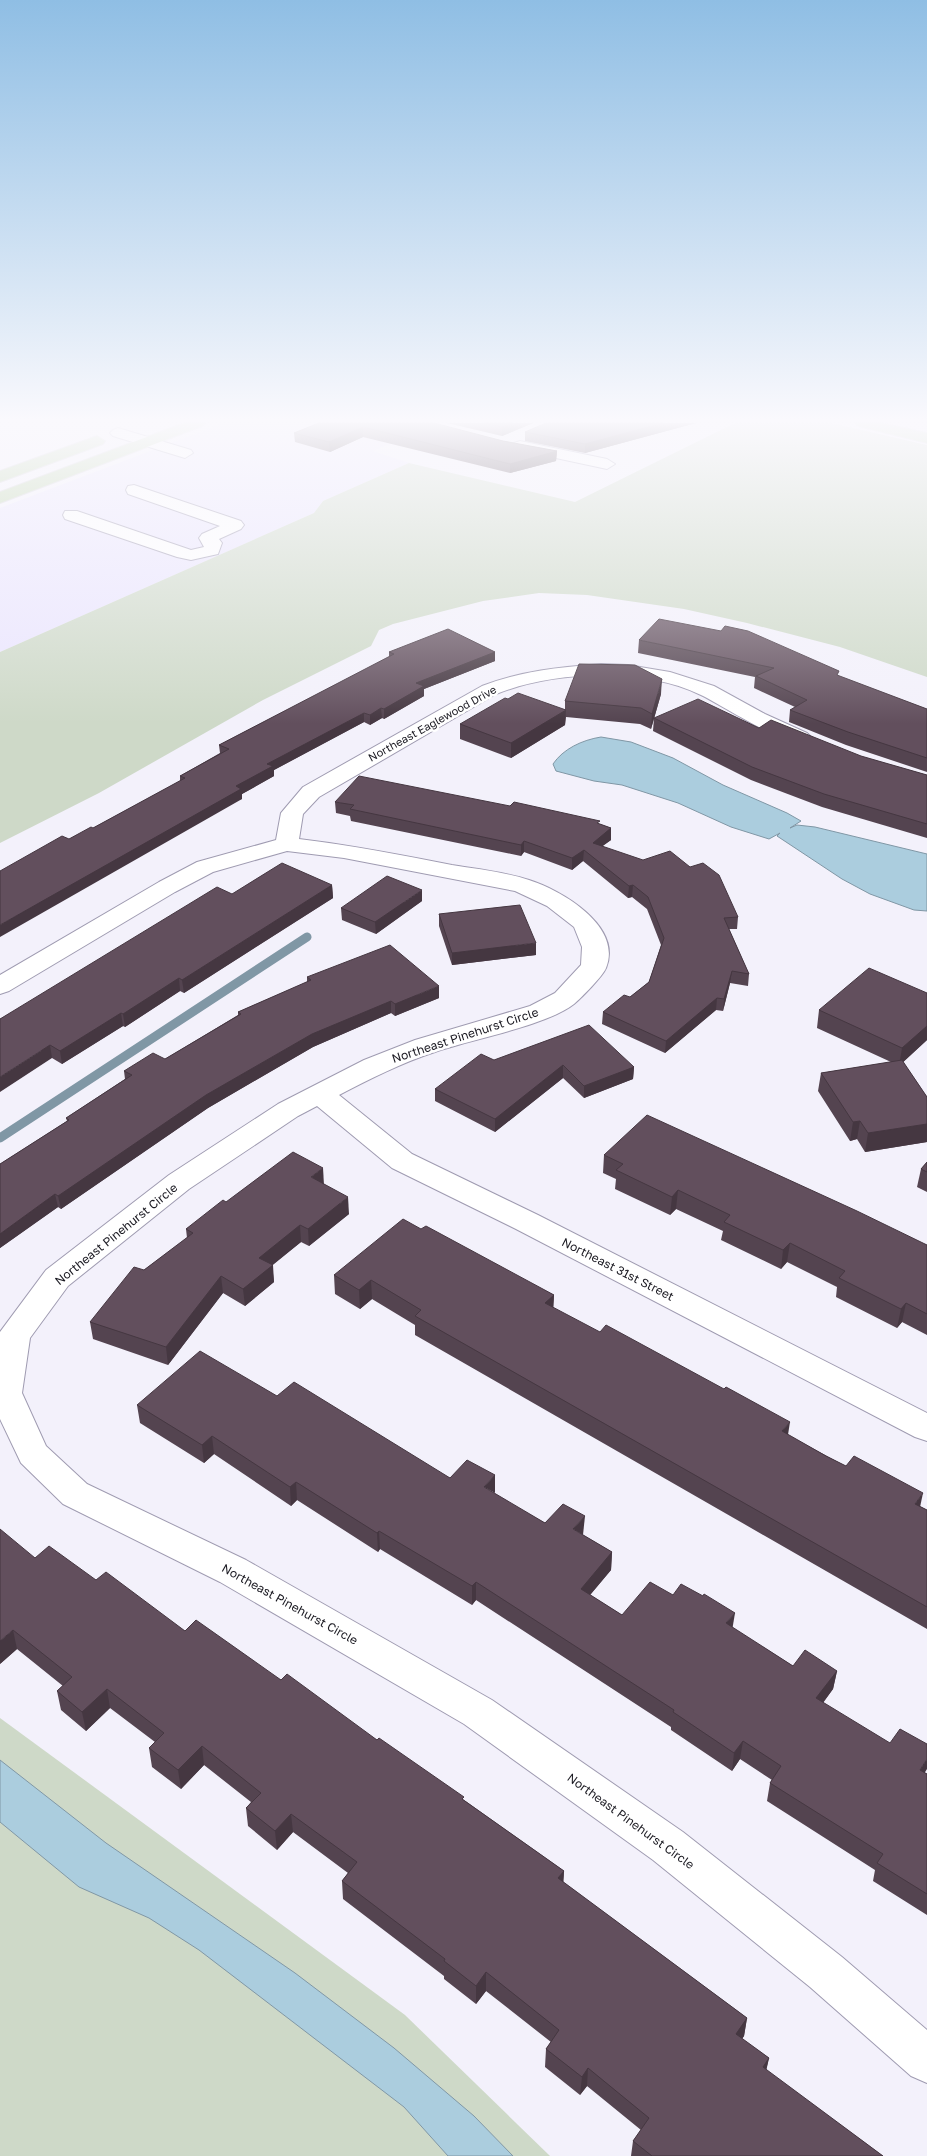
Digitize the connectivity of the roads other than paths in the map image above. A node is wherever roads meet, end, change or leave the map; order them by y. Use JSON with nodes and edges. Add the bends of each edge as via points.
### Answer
{"nodes":[{"id":1,"x":95,"y":524,"type":"edge"},
{"id":2,"x":231,"y":524,"type":"edge"},
{"id":3,"x":821,"y":746,"type":"edge"},
{"id":4,"x":287,"y":844,"type":"junction"},
{"id":5,"x":0,"y":986,"type":"edge"},
{"id":6,"x":320,"y":1094,"type":"junction"},
{"id":7,"x":927,"y":1428,"type":"edge"},
{"id":8,"x":927,"y":2060,"type":"edge"}],
"edges":[{"from":1,"to":2,"type":"street","via":[[191,554],[212,550],[213,544],[208,538],[235,525]]},
{"from":3,"to":4,"type":"street","name":"Northeast Eaglewood Drive","via":[[758,718],[707,690],[670,678],[602,670],[536,675],[489,690],[311,792],[292,813]]},
{"from":4,"to":5,"type":"street","name":"Northeast Pinehurst Circle","via":[[205,866]]},
{"from":4,"to":6,"type":"street","name":"Northeast Pinehurst Circle","via":[[344,851],[521,885],[572,910],[595,947],[594,966],[564,999],[539,1012],[425,1046],[374,1066]]},
{"from":6,"to":7,"type":"street","name":"Northeast 31st Street","via":[[402,1161]]},
{"from":6,"to":8,"type":"street","name":"Northeast Pinehurst Circle","via":[[280,1115],[179,1182],[57,1278],[14,1336],[5,1393],[33,1454],[75,1494],[233,1571],[478,1712],[668,1846],[826,1972]]}]}
